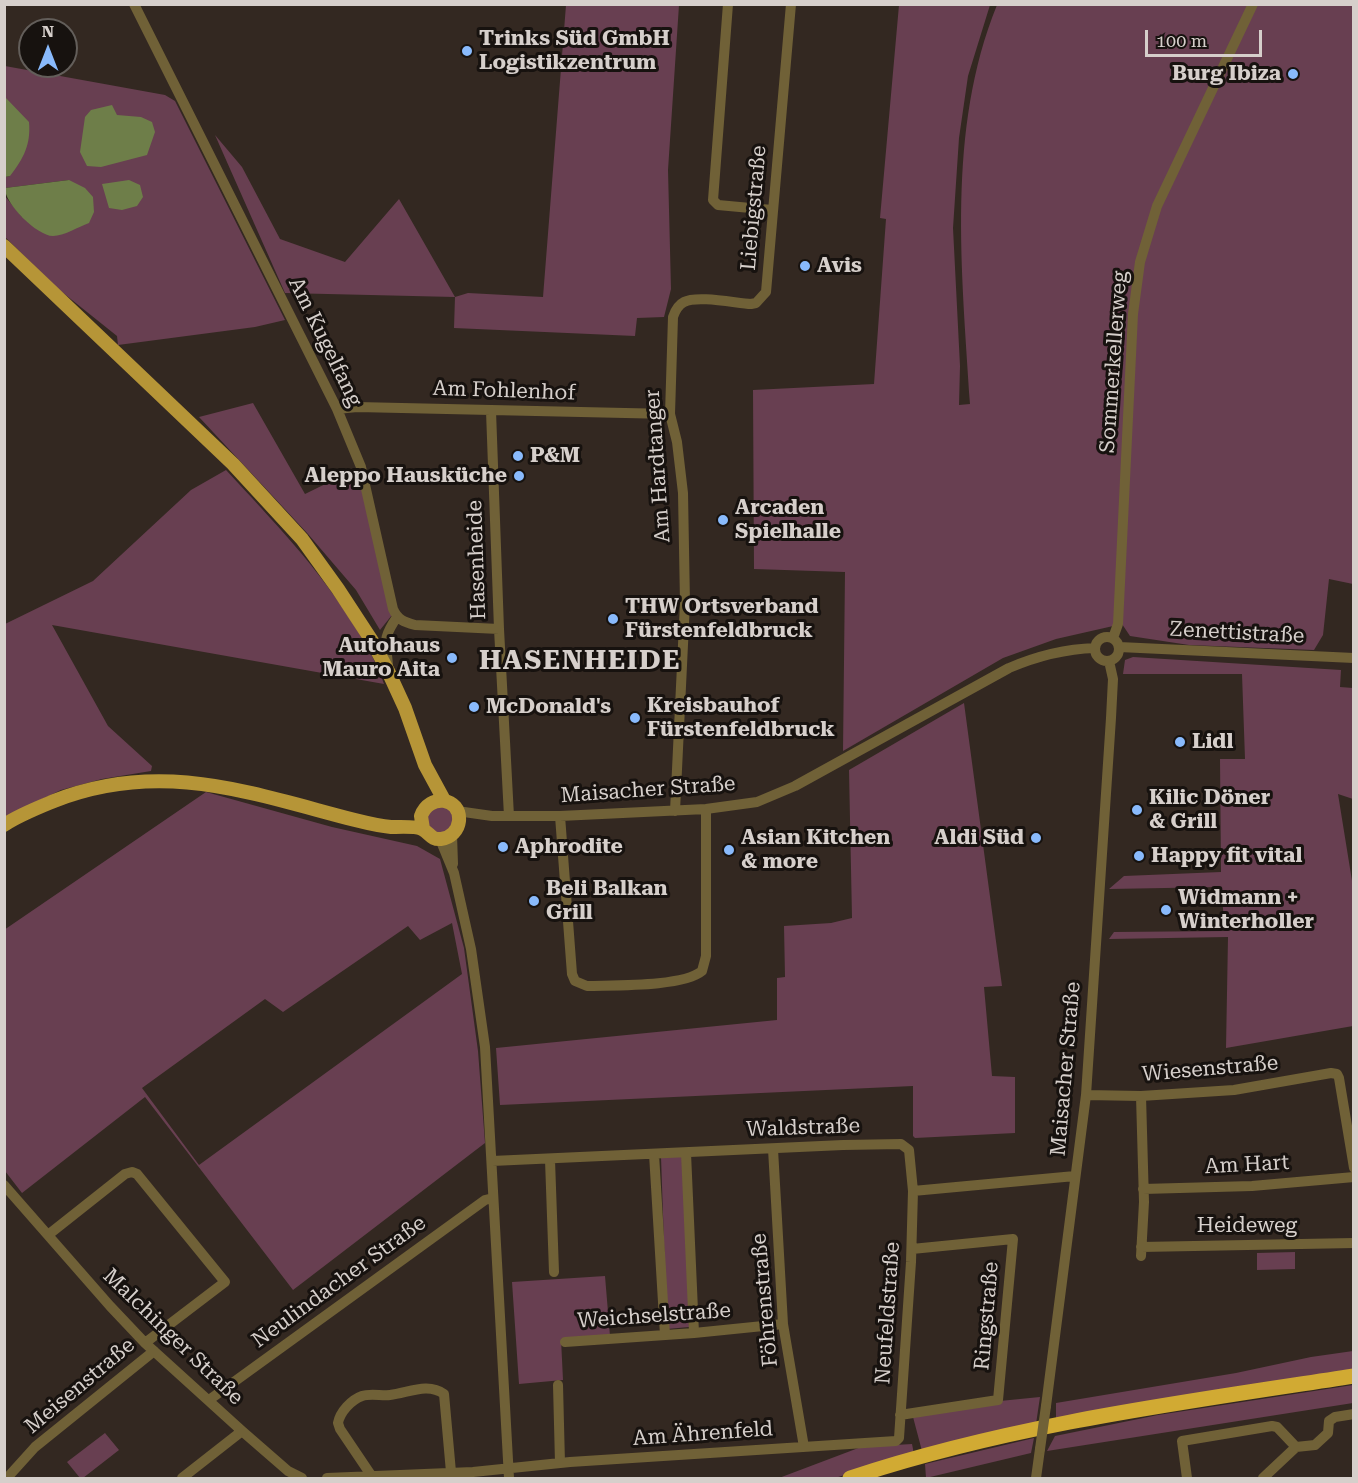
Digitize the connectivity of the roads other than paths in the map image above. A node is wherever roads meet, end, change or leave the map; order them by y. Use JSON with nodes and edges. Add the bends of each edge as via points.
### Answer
{"nodes":[{"id":1,"x":134,"y":4,"type":"edge"},
{"id":2,"x":728,"y":4,"type":"edge"},
{"id":3,"x":791,"y":4,"type":"edge"},
{"id":4,"x":1253,"y":4,"type":"edge"},
{"id":5,"x":772,"y":210,"type":"junction"},
{"id":6,"x":4,"y":246,"type":"edge"},
{"id":7,"x":672,"y":333,"type":"joint"},
{"id":8,"x":337,"y":410,"type":"junction"},
{"id":9,"x":492,"y":411,"type":"junction"},
{"id":10,"x":670,"y":414,"type":"junction"},
{"id":11,"x":397,"y":617,"type":"junction"},
{"id":12,"x":499,"y":629,"type":"junction"},
{"id":13,"x":1116,"y":642,"type":"junction"},
{"id":14,"x":1095,"y":648,"type":"junction"},
{"id":15,"x":1353,"y":658,"type":"edge"},
{"id":16,"x":1109,"y":661,"type":"junction"},
{"id":17,"x":388,"y":671,"type":"junction"},
{"id":18,"x":425,"y":765,"type":"junction"},
{"id":19,"x":444,"y":801,"type":"junction"},
{"id":20,"x":425,"y":809,"type":"junction"},
{"id":21,"x":706,"y":809,"type":"junction"},
{"id":22,"x":675,"y":811,"type":"junction"},
{"id":23,"x":509,"y":816,"type":"junction"},
{"id":24,"x":560,"y":816,"type":"junction"},
{"id":25,"x":4,"y":825,"type":"edge"},
{"id":26,"x":388,"y":826,"type":"junction"},
{"id":27,"x":452,"y":827,"type":"junction"},
{"id":28,"x":423,"y":829,"type":"junction"},
{"id":29,"x":1086,"y":1095,"type":"junction"},
{"id":30,"x":1141,"y":1096,"type":"junction"},
{"id":31,"x":773,"y":1149,"type":"junction"},
{"id":32,"x":686,"y":1153,"type":"junction"},
{"id":33,"x":654,"y":1154,"type":"junction"},
{"id":34,"x":550,"y":1160,"type":"junction"},
{"id":35,"x":492,"y":1161,"type":"junction"},
{"id":36,"x":1353,"y":1168,"type":"edge"},
{"id":37,"x":1075,"y":1176,"type":"junction"},
{"id":38,"x":1353,"y":1177,"type":"edge"},
{"id":39,"x":4,"y":1185,"type":"edge"},
{"id":40,"x":1143,"y":1190,"type":"junction"},
{"id":41,"x":913,"y":1191,"type":"junction"},
{"id":42,"x":493,"y":1198,"type":"junction"},
{"id":43,"x":48,"y":1235,"type":"junction"},
{"id":44,"x":1353,"y":1244,"type":"edge"},
{"id":45,"x":912,"y":1249,"type":"junction"},
{"id":46,"x":554,"y":1272,"type":"dead end"},
{"id":47,"x":783,"y":1324,"type":"junction"},
{"id":48,"x":694,"y":1333,"type":"junction"},
{"id":49,"x":665,"y":1335,"type":"junction"},
{"id":50,"x":565,"y":1342,"type":"dead end"},
{"id":51,"x":150,"y":1347,"type":"junction"},
{"id":52,"x":1353,"y":1376,"type":"edge"},
{"id":53,"x":558,"y":1385,"type":"dead end"},
{"id":54,"x":209,"y":1400,"type":"junction"},
{"id":55,"x":1353,"y":1414,"type":"edge"},
{"id":56,"x":900,"y":1415,"type":"junction"},
{"id":57,"x":242,"y":1431,"type":"junction"},
{"id":58,"x":899,"y":1438,"type":"joint"},
{"id":59,"x":1296,"y":1447,"type":"junction"},
{"id":60,"x":804,"y":1448,"type":"junction"},
{"id":61,"x":560,"y":1462,"type":"junction"},
{"id":62,"x":451,"y":1473,"type":"junction"},
{"id":63,"x":508,"y":1473,"type":"edge"},
{"id":64,"x":371,"y":1476,"type":"junction"},
{"id":65,"x":7,"y":1479,"type":"edge"},
{"id":66,"x":182,"y":1479,"type":"edge"},
{"id":67,"x":303,"y":1479,"type":"edge"},
{"id":68,"x":327,"y":1479,"type":"edge"},
{"id":69,"x":850,"y":1479,"type":"edge"},
{"id":70,"x":1036,"y":1479,"type":"edge"},
{"id":71,"x":1187,"y":1479,"type":"edge"},
{"id":72,"x":1263,"y":1479,"type":"edge"}],
"edges":[{"from":1,"to":8,"type":"street","name":"Am Kugelfang"},
{"from":2,"to":5,"type":"street","via":[[713,200],[718,205]]},
{"from":3,"to":5,"type":"street","name":"Liebigstraße"},
{"from":4,"to":13,"type":"street","name":"Sommerkellerweg","via":[[1157,206],[1140,262],[1133,314]]},
{"from":5,"to":7,"type":"street","name":"Liebigstraße","via":[[764,297],[751,304],[694,299],[684,302],[675,309]]},
{"from":6,"to":17,"type":"main road","via":[[232,465],[302,539]]},
{"from":7,"to":10,"type":"street","name":"Am Hardtanger"},
{"from":8,"to":9,"type":"street","name":"Am Fohlenhof","via":[[357,407]]},
{"from":8,"to":11,"type":"street","name":"Am Kugelfang","via":[[362,467]]},
{"from":9,"to":10,"type":"street","name":"Am Fohlenhof"},
{"from":9,"to":12,"type":"street","name":"Hasenheide"},
{"from":10,"to":22,"type":"street","name":"Am Hardtanger","via":[[683,493],[685,571]]},
{"from":11,"to":12,"type":"street","via":[[415,625]]},
{"from":11,"to":17,"type":"street","via":[[387,631],[384,647]]},
{"from":12,"to":23,"type":"street","name":"Hasenheide"},
{"from":13,"to":14,"type":"street","via":[[1102,638]]},
{"from":13,"to":15,"type":"street","name":"Zenettistraße"},
{"from":13,"to":16,"type":"street","via":[[1118,656]]},
{"from":14,"to":16,"type":"street","via":[[1098,657]]},
{"from":14,"to":21,"type":"street","name":"Maisacher Straße","via":[[1060,651],[1027,660],[782,792],[757,802]]},
{"from":16,"to":29,"type":"street","name":"Maisacher Straße","via":[[1113,672],[1112,718]]},
{"from":17,"to":18,"type":"main road"},
{"from":18,"to":19,"type":"main road"},
{"from":18,"to":20,"type":"main road"},
{"from":19,"to":20,"type":"main road","via":[[434,801]]},
{"from":19,"to":27,"type":"main road","via":[[451,804]]},
{"from":20,"to":26,"type":"main road"},
{"from":20,"to":28,"type":"main road"},
{"from":21,"to":22,"type":"street","name":"Maisacher Straße"},
{"from":21,"to":24,"type":"street","via":[[706,956],[702,971],[688,979],[587,986],[575,981],[572,974]]},
{"from":22,"to":24,"type":"street","name":"Maisacher Straße"},
{"from":23,"to":24,"type":"street","name":"Maisacher Straße"},
{"from":23,"to":27,"type":"street","name":"Maisacher Straße","via":[[492,816]]},
{"from":25,"to":26,"type":"main road","via":[[87,789],[163,781],[243,791]]},
{"from":26,"to":28,"type":"main road"},
{"from":27,"to":28,"type":"main road","via":[[430,836]]},
{"from":27,"to":35,"type":"street","via":[[454,873],[471,949],[485,1047]]},
{"from":29,"to":30,"type":"street","name":"Wiesenstraße"},
{"from":29,"to":37,"type":"street","name":"Maisacher Straße"},
{"from":30,"to":36,"type":"street","name":"Wiesenstraße","via":[[1234,1090],[1337,1074]]},
{"from":30,"to":40,"type":"street","name":"Heideweg"},
{"from":31,"to":32,"type":"street","name":"Waldstraße"},
{"from":31,"to":41,"type":"street","name":"Waldstraße","via":[[901,1144],[909,1150]]},
{"from":31,"to":47,"type":"street","name":"Föhrenstraße"},
{"from":32,"to":33,"type":"street","name":"Waldstraße"},
{"from":32,"to":48,"type":"street"},
{"from":33,"to":34,"type":"street","name":"Waldstraße"},
{"from":33,"to":49,"type":"street"},
{"from":34,"to":35,"type":"street","name":"Waldstraße"},
{"from":34,"to":46,"type":"street"},
{"from":35,"to":42,"type":"street"},
{"from":37,"to":41,"type":"street"},
{"from":37,"to":70,"type":"street","name":"Maisacher Straße","bridge":true},
{"from":38,"to":40,"type":"street","name":"Am Hart"},
{"from":39,"to":43,"type":"street","name":"Malchinger Straße"},
{"from":40,"to":44,"type":"street","name":"Heideweg","via":[[1141,1251]]},
{"from":41,"to":45,"type":"street","name":"Neufeldstraße"},
{"from":42,"to":54,"type":"street","name":"Neulindacher Straße","via":[[485,1200]]},
{"from":42,"to":63,"type":"street"},
{"from":43,"to":51,"type":"street","name":"Malchinger Straße"},
{"from":43,"to":51,"type":"street","name":"Meisenstraße","via":[[125,1174],[137,1174],[225,1282]]},
{"from":45,"to":56,"type":"street","name":"Neufeldstraße"},
{"from":45,"to":56,"type":"street","name":"Ringstraße","via":[[1013,1239],[998,1400]]},
{"from":47,"to":48,"type":"street","name":"Weichselstraße"},
{"from":47,"to":60,"type":"street","name":"Föhrenstraße"},
{"from":48,"to":49,"type":"street","name":"Weichselstraße"},
{"from":49,"to":50,"type":"street","name":"Weichselstraße"},
{"from":51,"to":54,"type":"street","name":"Malchinger Straße"},
{"from":51,"to":65,"type":"street","name":"Meisenstraße","via":[[35,1447]]},
{"from":52,"to":69,"type":"highway","via":[[1068,1423],[977,1443]]},
{"from":53,"to":61,"type":"street"},
{"from":54,"to":57,"type":"street","name":"Malchinger Straße"},
{"from":55,"to":59,"type":"street","via":[[1329,1421],[1328,1432],[1315,1445]]},
{"from":56,"to":58,"type":"street","name":"Neufeldstraße"},
{"from":57,"to":66,"type":"street"},
{"from":57,"to":67,"type":"street","name":"Malchinger Straße"},
{"from":58,"to":60,"type":"street","name":"Am Ährenfeld"},
{"from":59,"to":71,"type":"street","via":[[1272,1426],[1182,1441]]},
{"from":59,"to":72,"type":"street"},
{"from":60,"to":61,"type":"street","name":"Am Ährenfeld"},
{"from":61,"to":63,"type":"street","name":"Am Ährenfeld"},
{"from":62,"to":63,"type":"street"},
{"from":62,"to":64,"type":"street"},
{"from":62,"to":64,"type":"street","via":[[444,1394],[437,1389],[407,1390],[362,1396],[342,1410],[340,1429]]},
{"from":64,"to":68,"type":"street"}]}
